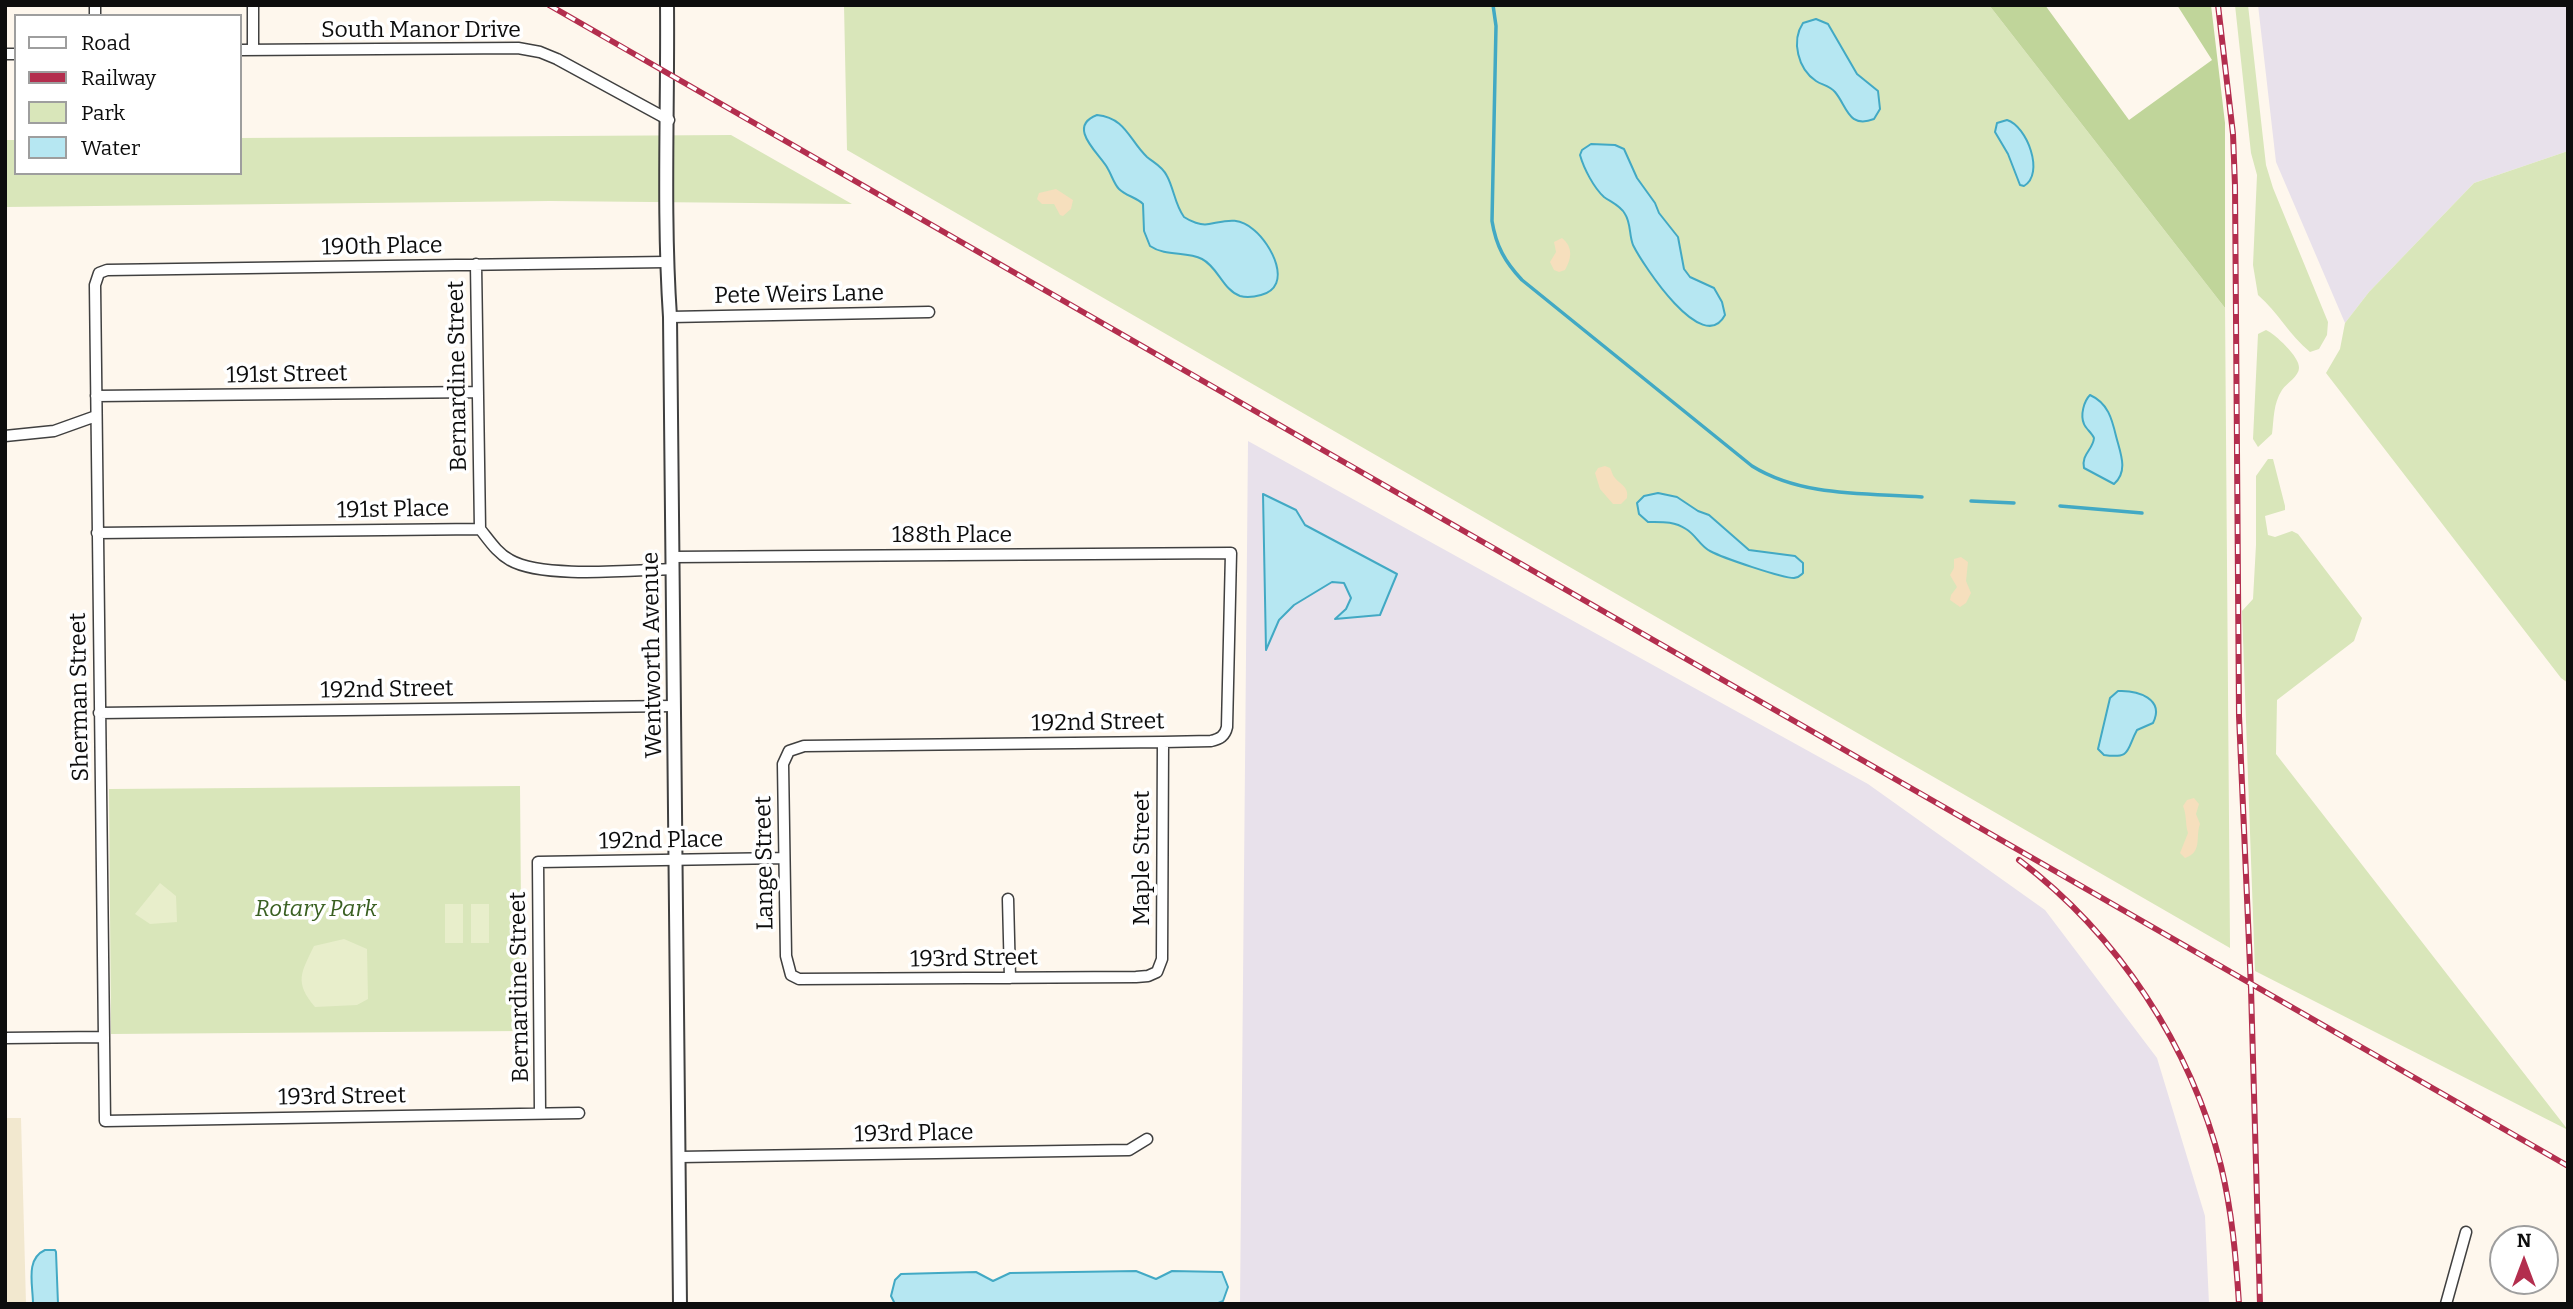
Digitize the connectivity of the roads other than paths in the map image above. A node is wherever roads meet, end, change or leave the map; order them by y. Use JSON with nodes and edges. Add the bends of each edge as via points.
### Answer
{"nodes":[{"id":1,"x":253,"y":5,"type":"edge"},
{"id":2,"x":667,"y":5,"type":"edge"},
{"id":3,"x":242,"y":50,"type":"edge"},
{"id":4,"x":253,"y":50,"type":"junction"},
{"id":5,"x":668,"y":120,"type":"junction"},
{"id":6,"x":666,"y":262,"type":"junction"},
{"id":7,"x":476,"y":264,"type":"junction"},
{"id":8,"x":99,"y":273,"type":"joint"},
{"id":9,"x":929,"y":312,"type":"dead end"},
{"id":10,"x":670,"y":317,"type":"junction"},
{"id":11,"x":478,"y":392,"type":"junction"},
{"id":12,"x":96,"y":396,"type":"junction"},
{"id":13,"x":96,"y":416,"type":"junction"},
{"id":14,"x":5,"y":436,"type":"edge"},
{"id":15,"x":480,"y":528,"type":"junction"},
{"id":16,"x":97,"y":533,"type":"junction"},
{"id":17,"x":1231,"y":553,"type":"joint"},
{"id":18,"x":673,"y":563,"type":"junction"},
{"id":19,"x":674,"y":706,"type":"junction"},
{"id":20,"x":99,"y":713,"type":"junction"},
{"id":21,"x":1163,"y":742,"type":"junction"},
{"id":22,"x":789,"y":751,"type":"joint"},
{"id":23,"x":784,"y":858,"type":"junction"},
{"id":24,"x":676,"y":860,"type":"junction"},
{"id":25,"x":538,"y":862,"type":"joint"},
{"id":26,"x":1008,"y":899,"type":"dead end"},
{"id":27,"x":1157,"y":972,"type":"joint"},
{"id":28,"x":791,"y":975,"type":"joint"},
{"id":29,"x":1010,"y":978,"type":"junction"},
{"id":30,"x":103,"y":1037,"type":"junction"},
{"id":31,"x":5,"y":1038,"type":"edge"},
{"id":32,"x":540,"y":1112,"type":"junction"},
{"id":33,"x":579,"y":1112,"type":"dead end"},
{"id":34,"x":105,"y":1121,"type":"joint"},
{"id":35,"x":1147,"y":1139,"type":"dead end"},
{"id":36,"x":678,"y":1157,"type":"junction"},
{"id":37,"x":2466,"y":1232,"type":"dead end"},
{"id":38,"x":680,"y":1304,"type":"edge"},
{"id":39,"x":2446,"y":1304,"type":"edge"}],
"edges":[{"from":1,"to":4,"type":"street"},
{"from":2,"to":5,"type":"street","name":"Wentworth Avenue"},
{"from":3,"to":4,"type":"street","name":"South Manor Drive"},
{"from":4,"to":5,"type":"street","name":"South Manor Drive","via":[[518,48],[557,59]]},
{"from":5,"to":6,"type":"street","name":"Wentworth Avenue"},
{"from":6,"to":7,"type":"street","name":"190th Place"},
{"from":6,"to":10,"type":"street","name":"Wentworth Avenue"},
{"from":7,"to":8,"type":"street","name":"190th Place"},
{"from":7,"to":11,"type":"street","name":"Bernardine Street"},
{"from":8,"to":12,"type":"street","name":"Sherman Street","via":[[94,290]]},
{"from":9,"to":10,"type":"street","name":"Pete Weirs Lane"},
{"from":10,"to":18,"type":"street","name":"Wentworth Avenue"},
{"from":11,"to":12,"type":"street","name":"191st Street"},
{"from":11,"to":15,"type":"street","name":"Bernardine Street"},
{"from":12,"to":13,"type":"street","name":"Sherman Street"},
{"from":13,"to":14,"type":"street","via":[[54,431]]},
{"from":13,"to":16,"type":"street","name":"Sherman Street"},
{"from":15,"to":16,"type":"street","name":"191st Place"},
{"from":15,"to":18,"type":"street","name":"191st Place","via":[[500,553],[535,569]]},
{"from":16,"to":20,"type":"street","name":"Sherman Street"},
{"from":17,"to":18,"type":"street","name":"188th Place"},
{"from":17,"to":21,"type":"street","name":"192nd Street","via":[[1226,732],[1211,741]]},
{"from":18,"to":19,"type":"street","name":"Wentworth Avenue"},
{"from":19,"to":20,"type":"street","name":"192nd Street"},
{"from":19,"to":24,"type":"street","name":"Wentworth Avenue"},
{"from":20,"to":30,"type":"street","name":"Sherman Street"},
{"from":21,"to":22,"type":"street","name":"192nd Street","via":[[804,746]]},
{"from":21,"to":27,"type":"street","name":"Maple Street","via":[[1162,960]]},
{"from":22,"to":23,"type":"street","name":"Lange Street","via":[[783,764]]},
{"from":23,"to":24,"type":"street","name":"192nd Place"},
{"from":23,"to":28,"type":"street","name":"Lange Street","via":[[786,956]]},
{"from":24,"to":25,"type":"street","name":"192nd Place"},
{"from":24,"to":36,"type":"street","name":"Wentworth Avenue"},
{"from":25,"to":32,"type":"street","name":"Bernardine Street"},
{"from":26,"to":29,"type":"street"},
{"from":27,"to":29,"type":"street","name":"193rd Street","via":[[1136,977]]},
{"from":28,"to":29,"type":"street","name":"193rd Street","via":[[810,980]]},
{"from":30,"to":31,"type":"street"},
{"from":30,"to":34,"type":"street","name":"Sherman Street"},
{"from":32,"to":33,"type":"street","name":"193rd Street"},
{"from":32,"to":34,"type":"street","name":"193rd Street"},
{"from":35,"to":36,"type":"street","name":"193rd Place","via":[[1129,1150]]},
{"from":36,"to":38,"type":"street","name":"Wentworth Avenue"},
{"from":37,"to":39,"type":"street"}]}
